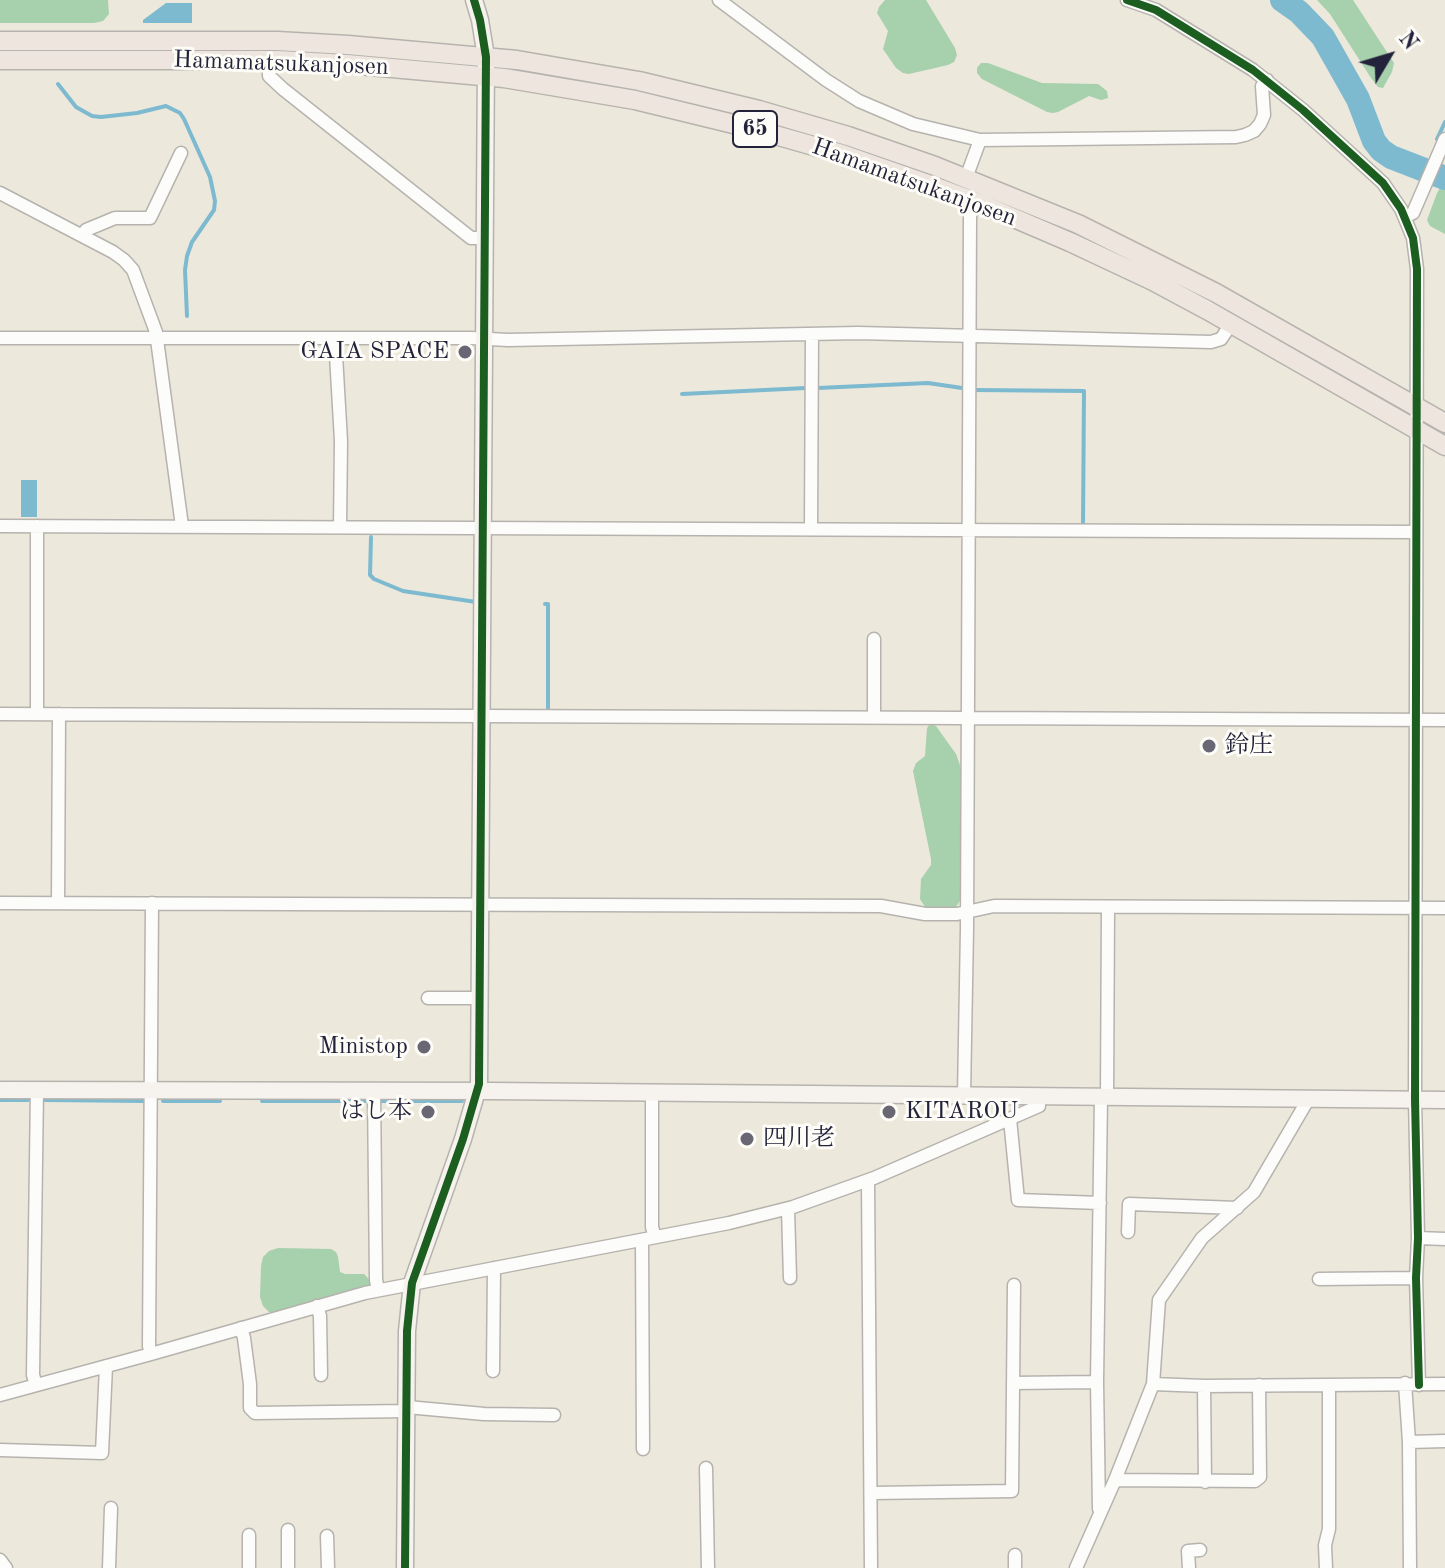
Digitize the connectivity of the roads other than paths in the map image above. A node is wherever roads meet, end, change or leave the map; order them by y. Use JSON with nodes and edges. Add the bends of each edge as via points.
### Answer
{"nodes":[{"id":1,"x":474,"y":0,"type":"edge"},
{"id":2,"x":719,"y":0,"type":"edge"},
{"id":3,"x":1127,"y":0,"type":"edge"},
{"id":4,"x":0,"y":41,"type":"edge"},
{"id":5,"x":486,"y":57,"type":"junction"},
{"id":6,"x":0,"y":60,"type":"edge"},
{"id":7,"x":269,"y":60,"type":"junction"},
{"id":8,"x":486,"y":76,"type":"junction"},
{"id":9,"x":1267,"y":80,"type":"junction"},
{"id":10,"x":980,"y":140,"type":"junction"},
{"id":11,"x":1443,"y":143,"type":"edge"},
{"id":12,"x":181,"y":153,"type":"dead end"},
{"id":13,"x":966,"y":178,"type":"junction"},
{"id":14,"x":0,"y":193,"type":"edge"},
{"id":15,"x":975,"y":202,"type":"junction"},
{"id":16,"x":1405,"y":217,"type":"junction"},
{"id":17,"x":83,"y":236,"type":"junction"},
{"id":18,"x":485,"y":238,"type":"junction"},
{"id":19,"x":1231,"y":324,"type":"junction"},
{"id":20,"x":812,"y":334,"type":"junction"},
{"id":21,"x":969,"y":336,"type":"junction"},
{"id":22,"x":0,"y":338,"type":"edge"},
{"id":23,"x":157,"y":338,"type":"junction"},
{"id":24,"x":335,"y":338,"type":"junction"},
{"id":25,"x":484,"y":339,"type":"junction"},
{"id":26,"x":1417,"y":408,"type":"junction"},
{"id":27,"x":1445,"y":423,"type":"edge"},
{"id":28,"x":1417,"y":430,"type":"junction"},
{"id":29,"x":1445,"y":446,"type":"edge"},
{"id":30,"x":0,"y":526,"type":"edge"},
{"id":31,"x":37,"y":526,"type":"junction"},
{"id":32,"x":182,"y":526,"type":"junction"},
{"id":33,"x":340,"y":527,"type":"junction"},
{"id":34,"x":483,"y":528,"type":"junction"},
{"id":35,"x":811,"y":529,"type":"junction"},
{"id":36,"x":969,"y":530,"type":"junction"},
{"id":37,"x":1416,"y":532,"type":"junction"},
{"id":38,"x":874,"y":639,"type":"dead end"},
{"id":39,"x":0,"y":714,"type":"edge"},
{"id":40,"x":37,"y":714,"type":"junction"},
{"id":41,"x":59,"y":714,"type":"junction"},
{"id":42,"x":482,"y":716,"type":"junction"},
{"id":43,"x":874,"y":717,"type":"junction"},
{"id":44,"x":968,"y":718,"type":"junction"},
{"id":45,"x":1416,"y":720,"type":"junction"},
{"id":46,"x":1445,"y":720,"type":"edge"},
{"id":47,"x":0,"y":903,"type":"edge"},
{"id":48,"x":58,"y":903,"type":"junction"},
{"id":49,"x":152,"y":903,"type":"junction"},
{"id":50,"x":480,"y":905,"type":"junction"},
{"id":51,"x":1108,"y":907,"type":"junction"},
{"id":52,"x":1415,"y":908,"type":"junction"},
{"id":53,"x":1445,"y":908,"type":"edge"},
{"id":54,"x":967,"y":912,"type":"junction"},
{"id":55,"x":428,"y":998,"type":"dead end"},
{"id":56,"x":480,"y":998,"type":"junction"},
{"id":57,"x":0,"y":1090,"type":"edge"},
{"id":58,"x":37,"y":1090,"type":"junction"},
{"id":59,"x":151,"y":1090,"type":"junction"},
{"id":60,"x":374,"y":1091,"type":"junction"},
{"id":61,"x":477,"y":1091,"type":"junction"},
{"id":62,"x":652,"y":1093,"type":"junction"},
{"id":63,"x":964,"y":1095,"type":"junction"},
{"id":64,"x":1039,"y":1096,"type":"junction"},
{"id":65,"x":1104,"y":1097,"type":"junction"},
{"id":66,"x":1309,"y":1098,"type":"junction"},
{"id":67,"x":1415,"y":1099,"type":"junction"},
{"id":68,"x":1445,"y":1100,"type":"edge"},
{"id":69,"x":1010,"y":1119,"type":"junction"},
{"id":70,"x":868,"y":1181,"type":"junction"},
{"id":71,"x":1100,"y":1203,"type":"junction"},
{"id":72,"x":1237,"y":1208,"type":"junction"},
{"id":73,"x":788,"y":1209,"type":"junction"},
{"id":74,"x":1128,"y":1232,"type":"dead end"},
{"id":75,"x":1418,"y":1238,"type":"junction"},
{"id":76,"x":648,"y":1239,"type":"junction"},
{"id":77,"x":1445,"y":1239,"type":"edge"},
{"id":78,"x":494,"y":1268,"type":"junction"},
{"id":79,"x":790,"y":1278,"type":"dead end"},
{"id":80,"x":1416,"y":1278,"type":"junction"},
{"id":81,"x":1319,"y":1279,"type":"dead end"},
{"id":82,"x":412,"y":1283,"type":"junction"},
{"id":83,"x":1014,"y":1285,"type":"dead end"},
{"id":84,"x":378,"y":1290,"type":"junction"},
{"id":85,"x":317,"y":1306,"type":"junction"},
{"id":86,"x":241,"y":1328,"type":"junction"},
{"id":87,"x":151,"y":1354,"type":"junction"},
{"id":88,"x":106,"y":1366,"type":"junction"},
{"id":89,"x":493,"y":1371,"type":"dead end"},
{"id":90,"x":321,"y":1375,"type":"dead end"},
{"id":91,"x":1097,"y":1382,"type":"junction"},
{"id":92,"x":1013,"y":1383,"type":"junction"},
{"id":93,"x":1405,"y":1383,"type":"junction"},
{"id":94,"x":1153,"y":1384,"type":"junction"},
{"id":95,"x":1445,"y":1384,"type":"edge"},
{"id":96,"x":36,"y":1385,"type":"junction"},
{"id":97,"x":1259,"y":1385,"type":"junction"},
{"id":98,"x":1329,"y":1385,"type":"junction"},
{"id":99,"x":1419,"y":1385,"type":"junction"},
{"id":100,"x":1204,"y":1386,"type":"junction"},
{"id":101,"x":0,"y":1395,"type":"edge"},
{"id":102,"x":407,"y":1409,"type":"junction"},
{"id":103,"x":554,"y":1415,"type":"dead end"},
{"id":104,"x":1445,"y":1441,"type":"edge"},
{"id":105,"x":1409,"y":1442,"type":"junction"},
{"id":106,"x":643,"y":1449,"type":"dead end"},
{"id":107,"x":0,"y":1450,"type":"edge"},
{"id":108,"x":706,"y":1468,"type":"dead end"},
{"id":109,"x":1115,"y":1480,"type":"junction"},
{"id":110,"x":1205,"y":1482,"type":"junction"},
{"id":111,"x":872,"y":1493,"type":"junction"},
{"id":112,"x":111,"y":1508,"type":"dead end"},
{"id":113,"x":1099,"y":1514,"type":"junction"},
{"id":114,"x":288,"y":1530,"type":"dead end"},
{"id":115,"x":249,"y":1535,"type":"dead end"},
{"id":116,"x":327,"y":1536,"type":"dead end"},
{"id":117,"x":1200,"y":1550,"type":"dead end"},
{"id":118,"x":0,"y":1560,"type":"edge"},
{"id":119,"x":6,"y":1568,"type":"edge"},
{"id":120,"x":109,"y":1568,"type":"edge"},
{"id":121,"x":249,"y":1568,"type":"edge"},
{"id":122,"x":288,"y":1568,"type":"edge"},
{"id":123,"x":328,"y":1568,"type":"edge"},
{"id":124,"x":405,"y":1568,"type":"edge"},
{"id":125,"x":708,"y":1568,"type":"edge"},
{"id":126,"x":871,"y":1568,"type":"edge"},
{"id":127,"x":1076,"y":1568,"type":"edge"},
{"id":128,"x":1189,"y":1568,"type":"edge"},
{"id":129,"x":1326,"y":1568,"type":"edge"},
{"id":130,"x":1410,"y":1568,"type":"edge"}],
"edges":[{"from":1,"to":5,"type":"street"},
{"from":2,"to":10,"type":"street","via":[[859,101],[913,124]]},
{"from":3,"to":9,"type":"street","via":[[1156,10]]},
{"from":4,"to":5,"type":"main road","name":"Hamamatsukanjosen","number":"65","via":[[277,41]]},
{"from":5,"to":8,"type":"street"},
{"from":5,"to":13,"type":"main road","name":"Hamamatsukanjosen","number":"65","via":[[609,75],[729,102]]},
{"from":6,"to":7,"type":"main road","name":"Hamamatsukanjosen","number":"65"},
{"from":7,"to":8,"type":"main road","name":"Hamamatsukanjosen","number":"65"},
{"from":7,"to":18,"type":"street","via":[[269,76],[283,89],[471,238]]},
{"from":8,"to":15,"type":"main road","name":"Hamamatsukanjosen","number":"65","via":[[590,91],[724,121],[842,154]]},
{"from":8,"to":18,"type":"street"},
{"from":9,"to":10,"type":"street","via":[[1260,124],[1236,137]]},
{"from":9,"to":16,"type":"street","via":[[1372,172]]},
{"from":10,"to":13,"type":"street"},
{"from":11,"to":16,"type":"street","via":[[1413,213]]},
{"from":12,"to":17,"type":"street","via":[[150,218],[115,218]]},
{"from":13,"to":26,"type":"main road","name":"Hamamatsukanjosen","number":"65","via":[[1161,264]]},
{"from":14,"to":17,"type":"street"},
{"from":15,"to":19,"type":"main road","name":"Hamamatsukanjosen","number":"65","via":[[1153,281]]},
{"from":15,"to":21,"type":"street","via":[[970,216]]},
{"from":16,"to":26,"type":"street","via":[[1417,269]]},
{"from":17,"to":23,"type":"street","via":[[133,270]]},
{"from":18,"to":25,"type":"street"},
{"from":19,"to":21,"type":"street","via":[[1221,339],[1211,342]]},
{"from":19,"to":28,"type":"main road","name":"Hamamatsukanjosen","number":"65"},
{"from":20,"to":21,"type":"street"},
{"from":20,"to":25,"type":"street"},
{"from":20,"to":35,"type":"street"},
{"from":21,"to":36,"type":"street"},
{"from":22,"to":23,"type":"street"},
{"from":23,"to":24,"type":"street"},
{"from":23,"to":32,"type":"street"},
{"from":24,"to":25,"type":"street"},
{"from":24,"to":33,"type":"street"},
{"from":25,"to":34,"type":"street"},
{"from":26,"to":27,"type":"main road","name":"Hamamatsukanjosen","number":"65"},
{"from":26,"to":28,"type":"street"},
{"from":28,"to":29,"type":"main road","name":"Hamamatsukanjosen","number":"65"},
{"from":28,"to":37,"type":"street"},
{"from":30,"to":31,"type":"street"},
{"from":31,"to":32,"type":"street"},
{"from":31,"to":40,"type":"street"},
{"from":32,"to":33,"type":"street"},
{"from":33,"to":34,"type":"street"},
{"from":34,"to":35,"type":"street"},
{"from":34,"to":42,"type":"street"},
{"from":35,"to":36,"type":"street"},
{"from":36,"to":37,"type":"street"},
{"from":36,"to":44,"type":"street"},
{"from":37,"to":45,"type":"street"},
{"from":38,"to":43,"type":"street"},
{"from":39,"to":40,"type":"street"},
{"from":40,"to":41,"type":"street"},
{"from":41,"to":42,"type":"street"},
{"from":41,"to":48,"type":"street"},
{"from":42,"to":43,"type":"street"},
{"from":42,"to":50,"type":"street"},
{"from":43,"to":44,"type":"street"},
{"from":44,"to":45,"type":"street"},
{"from":44,"to":54,"type":"street"},
{"from":45,"to":46,"type":"street"},
{"from":45,"to":52,"type":"street"},
{"from":47,"to":48,"type":"street"},
{"from":48,"to":49,"type":"street"},
{"from":49,"to":50,"type":"street"},
{"from":49,"to":59,"type":"street"},
{"from":50,"to":54,"type":"street","via":[[881,906],[925,914]]},
{"from":50,"to":56,"type":"street"},
{"from":51,"to":52,"type":"street"},
{"from":51,"to":54,"type":"street","via":[[994,906]]},
{"from":51,"to":65,"type":"street"},
{"from":52,"to":53,"type":"street"},
{"from":52,"to":67,"type":"street"},
{"from":54,"to":63,"type":"street"},
{"from":55,"to":56,"type":"street"},
{"from":56,"to":61,"type":"street"},
{"from":57,"to":58,"type":"street"},
{"from":58,"to":59,"type":"street"},
{"from":58,"to":96,"type":"street"},
{"from":59,"to":60,"type":"street"},
{"from":59,"to":87,"type":"street"},
{"from":60,"to":61,"type":"street"},
{"from":60,"to":84,"type":"street"},
{"from":61,"to":62,"type":"street"},
{"from":61,"to":82,"type":"street"},
{"from":62,"to":63,"type":"street"},
{"from":62,"to":76,"type":"street"},
{"from":63,"to":64,"type":"street"},
{"from":64,"to":65,"type":"street"},
{"from":64,"to":69,"type":"street","via":[[1039,1106]]},
{"from":65,"to":66,"type":"street"},
{"from":65,"to":71,"type":"street"},
{"from":66,"to":67,"type":"street"},
{"from":66,"to":72,"type":"street","via":[[1254,1192]]},
{"from":67,"to":68,"type":"street"},
{"from":67,"to":75,"type":"street"},
{"from":69,"to":70,"type":"street"},
{"from":69,"to":71,"type":"street","via":[[1018,1200]]},
{"from":70,"to":73,"type":"street"},
{"from":70,"to":111,"type":"street"},
{"from":71,"to":91,"type":"street"},
{"from":72,"to":74,"type":"street","via":[[1129,1204]]},
{"from":72,"to":94,"type":"street","via":[[1202,1238],[1159,1300]]},
{"from":73,"to":76,"type":"street"},
{"from":73,"to":79,"type":"street"},
{"from":75,"to":77,"type":"street"},
{"from":75,"to":80,"type":"street"},
{"from":76,"to":78,"type":"street"},
{"from":76,"to":106,"type":"street"},
{"from":78,"to":82,"type":"street"},
{"from":78,"to":89,"type":"street"},
{"from":80,"to":81,"type":"street"},
{"from":80,"to":99,"type":"street"},
{"from":82,"to":84,"type":"street"},
{"from":82,"to":102,"type":"street"},
{"from":83,"to":92,"type":"street"},
{"from":84,"to":85,"type":"street"},
{"from":85,"to":86,"type":"street"},
{"from":85,"to":90,"type":"street"},
{"from":86,"to":87,"type":"street"},
{"from":86,"to":102,"type":"street","via":[[250,1408],[255,1413]]},
{"from":87,"to":88,"type":"street"},
{"from":88,"to":96,"type":"street"},
{"from":88,"to":107,"type":"street","via":[[102,1453]]},
{"from":91,"to":92,"type":"street"},
{"from":91,"to":113,"type":"street"},
{"from":92,"to":111,"type":"street","via":[[1012,1491]]},
{"from":93,"to":98,"type":"street"},
{"from":93,"to":99,"type":"street"},
{"from":93,"to":105,"type":"street"},
{"from":94,"to":100,"type":"street"},
{"from":94,"to":109,"type":"street"},
{"from":95,"to":99,"type":"street"},
{"from":96,"to":101,"type":"street"},
{"from":97,"to":98,"type":"street"},
{"from":97,"to":100,"type":"street"},
{"from":97,"to":110,"type":"street","via":[[1260,1477]]},
{"from":98,"to":129,"type":"street"},
{"from":100,"to":110,"type":"street"},
{"from":102,"to":103,"type":"street"},
{"from":102,"to":124,"type":"street"},
{"from":104,"to":105,"type":"street"},
{"from":105,"to":130,"type":"street"},
{"from":108,"to":125,"type":"street"},
{"from":109,"to":110,"type":"street"},
{"from":109,"to":113,"type":"street"},
{"from":111,"to":126,"type":"street"},
{"from":112,"to":120,"type":"street"},
{"from":113,"to":127,"type":"street"},
{"from":114,"to":122,"type":"street"},
{"from":115,"to":121,"type":"street"},
{"from":116,"to":123,"type":"street"},
{"from":117,"to":128,"type":"street","via":[[1188,1551]]},
{"from":118,"to":119,"type":"street"}]}
